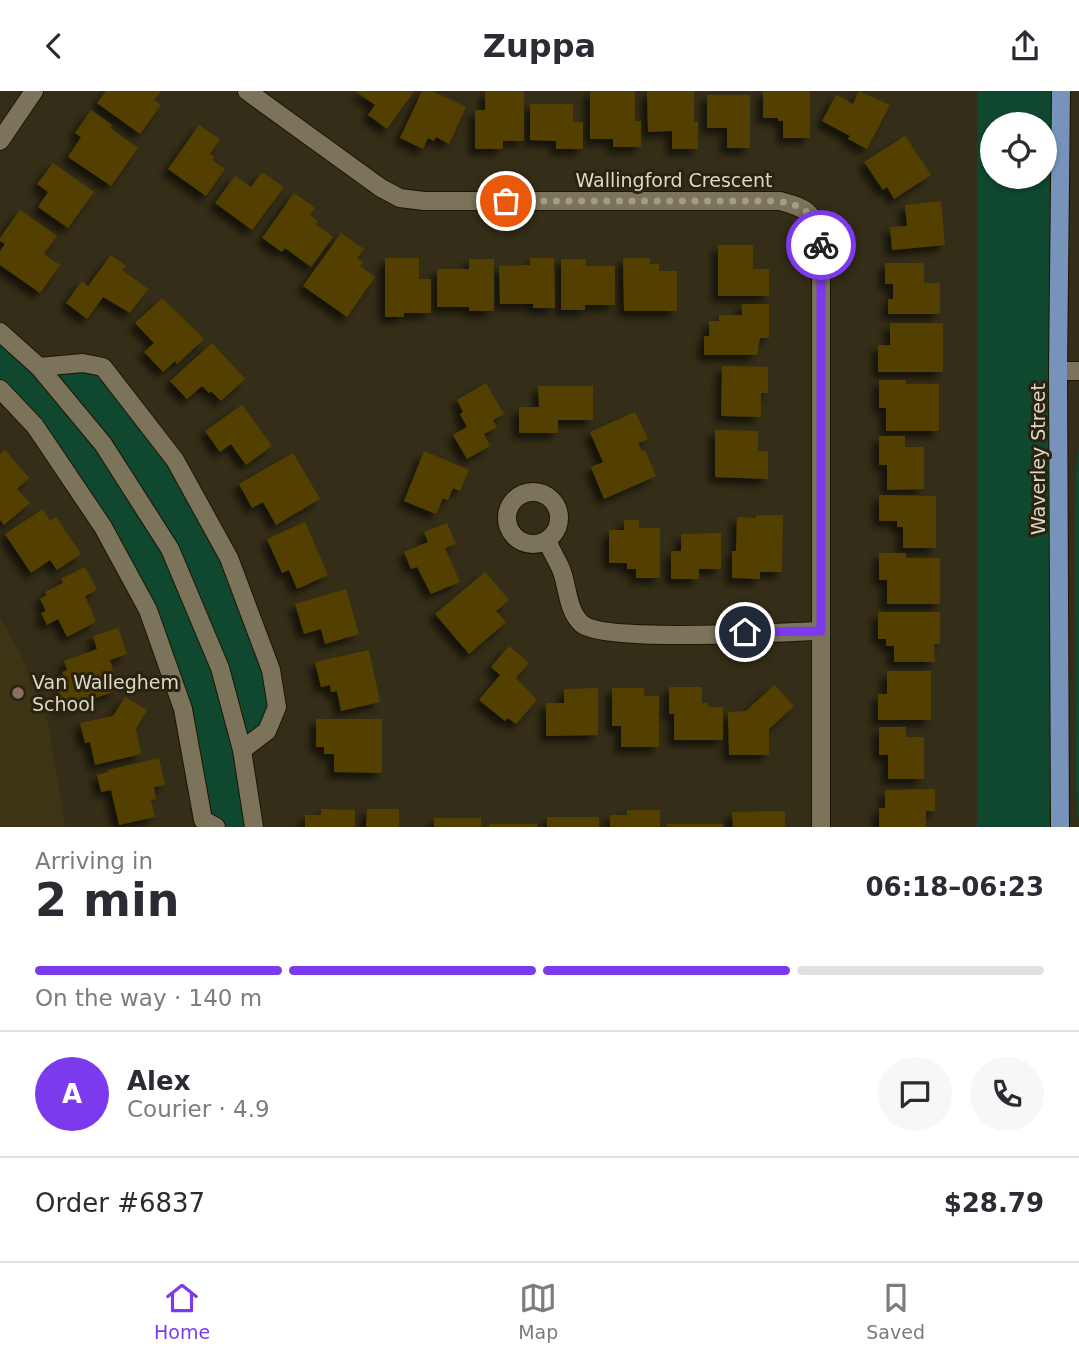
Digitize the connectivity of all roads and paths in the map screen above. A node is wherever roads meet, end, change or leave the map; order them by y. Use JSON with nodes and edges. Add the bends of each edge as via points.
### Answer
{"nodes":[{"id":1,"x":34,"y":91,"type":"edge"},
{"id":2,"x":247,"y":91,"type":"edge"},
{"id":3,"x":1061,"y":91,"type":"edge"},
{"id":4,"x":0,"y":141,"type":"edge"},
{"id":5,"x":0,"y":332,"type":"edge"},
{"id":6,"x":39,"y":367,"type":"junction"},
{"id":7,"x":1058,"y":371,"type":"junction"},
{"id":8,"x":1079,"y":371,"type":"edge"},
{"id":9,"x":0,"y":389,"type":"edge"},
{"id":10,"x":547,"y":541,"type":"dead end"},
{"id":11,"x":821,"y":631,"type":"junction"},
{"id":12,"x":242,"y":750,"type":"junction"},
{"id":13,"x":216,"y":827,"type":"edge"},
{"id":14,"x":254,"y":827,"type":"edge"},
{"id":15,"x":821,"y":827,"type":"edge"},
{"id":16,"x":1060,"y":827,"type":"edge"}],
"edges":[{"from":1,"to":4,"type":"street"},
{"from":2,"to":11,"type":"street","name":"Wallingford Crescent","via":[[400,198],[780,201],[800,206],[815,220],[821,244]]},
{"from":3,"to":7,"type":"main road","name":"Waverley Street"},
{"from":5,"to":6,"type":"street"},
{"from":6,"to":12,"type":"street","via":[[103,444],[170,549],[220,668]]},
{"from":6,"to":12,"type":"street","via":[[83,363],[103,367],[176,460],[229,558],[271,670],[277,708],[267,731]]},
{"from":7,"to":8,"type":"street"},
{"from":7,"to":16,"type":"main road","name":"Waverley Street"},
{"from":9,"to":13,"type":"street","via":[[35,426],[103,527],[148,610],[183,709],[203,820]]},
{"from":10,"to":11,"type":"street","via":[[572,610],[580,623],[592,630],[643,635]]},
{"from":11,"to":15,"type":"street","name":"Wallingford Crescent"},
{"from":12,"to":14,"type":"street"}]}
